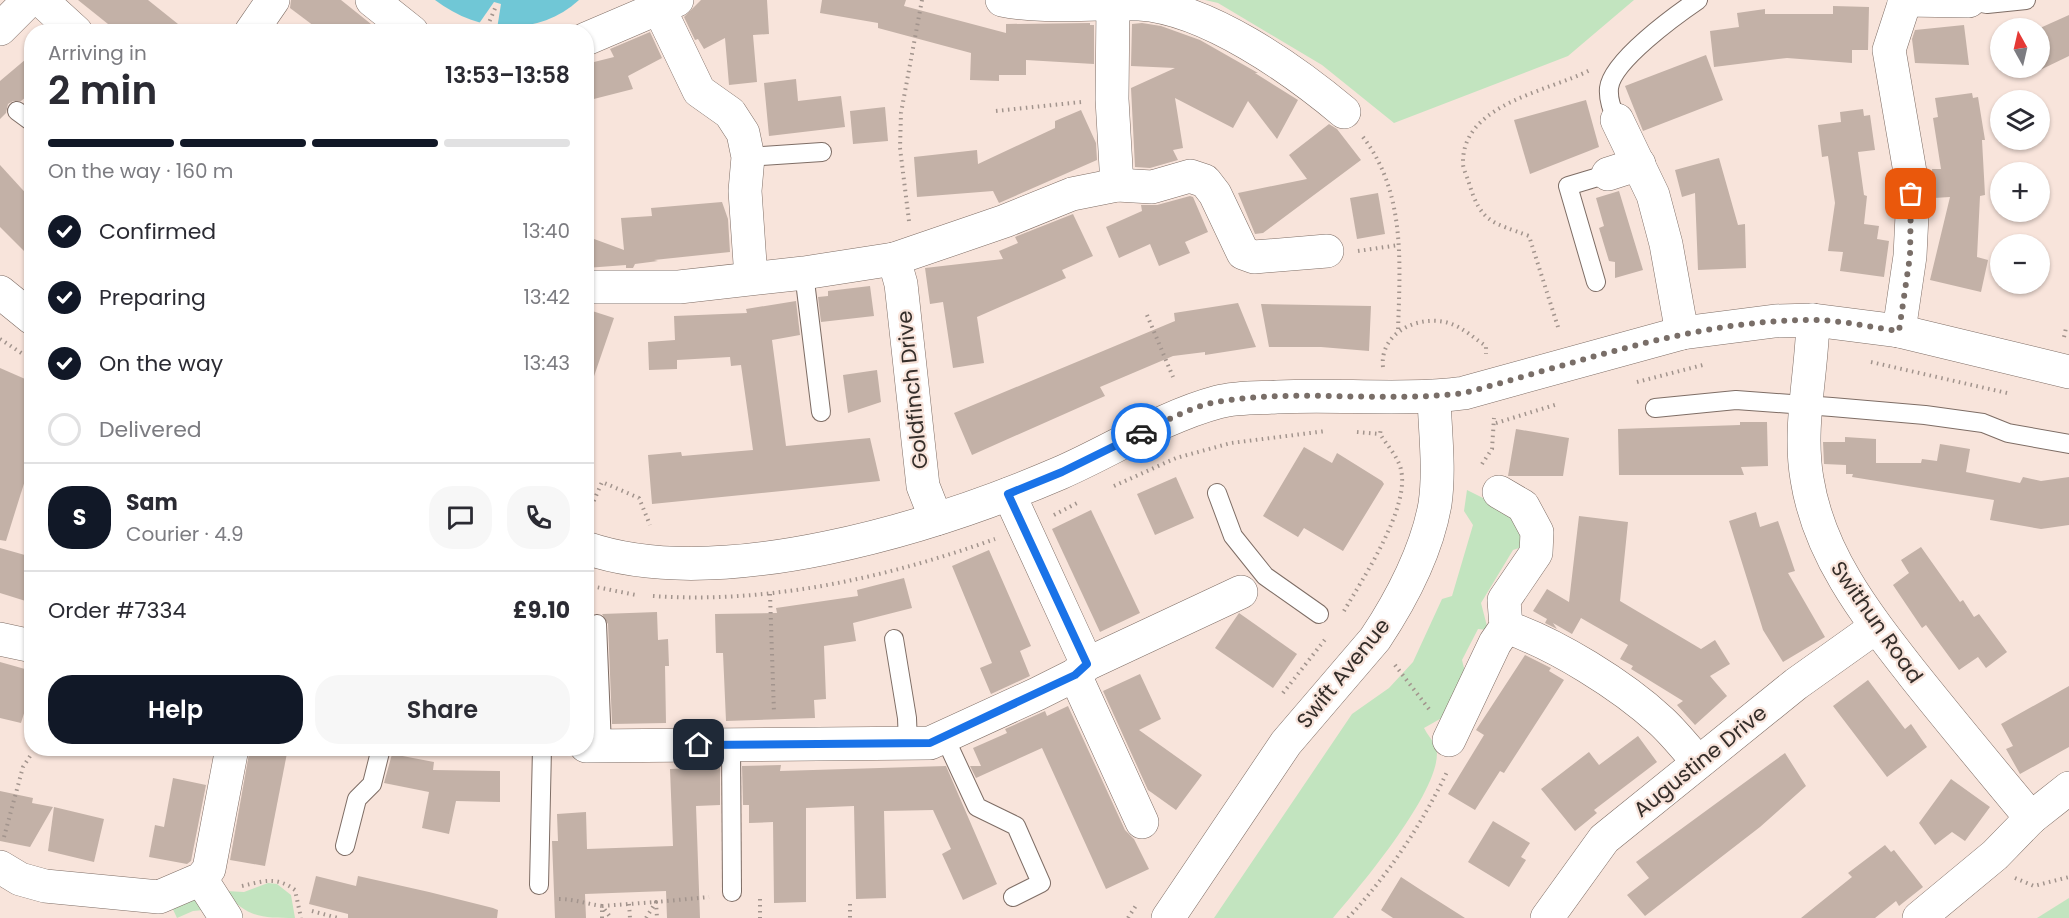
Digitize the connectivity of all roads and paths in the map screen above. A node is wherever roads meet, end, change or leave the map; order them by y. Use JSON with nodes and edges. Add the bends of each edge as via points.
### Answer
{"nodes":[{"id":1,"x":29,"y":0,"type":"edge"},
{"id":2,"x":41,"y":0,"type":"edge"},
{"id":3,"x":273,"y":0,"type":"edge"},
{"id":4,"x":372,"y":0,"type":"edge"},
{"id":5,"x":922,"y":0,"type":"edge"},
{"id":6,"x":1002,"y":0,"type":"edge"},
{"id":7,"x":1698,"y":0,"type":"edge"},
{"id":8,"x":1904,"y":0,"type":"edge"},
{"id":9,"x":2026,"y":0,"type":"edge"},
{"id":10,"x":1969,"y":2,"type":"joint"},
{"id":11,"x":1113,"y":4,"type":"junction"},
{"id":12,"x":668,"y":5,"type":"edge"},
{"id":13,"x":496,"y":6,"type":"dead end"},
{"id":14,"x":67,"y":24,"type":"edge"},
{"id":15,"x":256,"y":24,"type":"edge"},
{"id":16,"x":402,"y":24,"type":"edge"},
{"id":17,"x":488,"y":24,"type":"edge"},
{"id":18,"x":0,"y":28,"type":"edge"},
{"id":19,"x":594,"y":36,"type":"edge"},
{"id":20,"x":1596,"y":66,"type":"dead end"},
{"id":21,"x":1112,"y":99,"type":"junction"},
{"id":22,"x":996,"y":111,"type":"dead end"},
{"id":23,"x":1344,"y":112,"type":"joint"},
{"id":24,"x":1617,"y":120,"type":"joint"},
{"id":25,"x":822,"y":152,"type":"dead end"},
{"id":26,"x":748,"y":157,"type":"junction"},
{"id":27,"x":1639,"y":164,"type":"junction"},
{"id":28,"x":1608,"y":174,"type":"joint"},
{"id":29,"x":1117,"y":185,"type":"junction"},
{"id":30,"x":1399,"y":245,"type":"junction"},
{"id":31,"x":1327,"y":251,"type":"joint"},
{"id":32,"x":904,"y":256,"type":"junction"},
{"id":33,"x":804,"y":273,"type":"junction"},
{"id":34,"x":751,"y":278,"type":"junction"},
{"id":35,"x":1596,"y":282,"type":"dead end"},
{"id":36,"x":594,"y":287,"type":"edge"},
{"id":37,"x":0,"y":292,"type":"edge"},
{"id":38,"x":24,"y":312,"type":"edge"},
{"id":39,"x":1147,"y":315,"type":"dead end"},
{"id":40,"x":1813,"y":320,"type":"junction"},
{"id":41,"x":1558,"y":327,"type":"dead end"},
{"id":42,"x":1899,"y":331,"type":"junction"},
{"id":43,"x":1398,"y":332,"type":"junction"},
{"id":44,"x":1682,"y":333,"type":"junction"},
{"id":45,"x":0,"y":339,"type":"edge"},
{"id":46,"x":24,"y":355,"type":"edge"},
{"id":47,"x":1486,"y":357,"type":"dead end"},
{"id":48,"x":1866,"y":361,"type":"dead end"},
{"id":49,"x":1382,"y":362,"type":"dead end"},
{"id":50,"x":2069,"y":372,"type":"edge"},
{"id":51,"x":1173,"y":377,"type":"dead end"},
{"id":52,"x":2017,"y":395,"type":"dead end"},
{"id":53,"x":1434,"y":397,"type":"junction"},
{"id":54,"x":1807,"y":405,"type":"junction"},
{"id":55,"x":1655,"y":408,"type":"dead end"},
{"id":56,"x":821,"y":412,"type":"dead end"},
{"id":57,"x":1382,"y":423,"type":"dead end"},
{"id":58,"x":1496,"y":423,"type":"dead end"},
{"id":59,"x":1336,"y":429,"type":"dead end"},
{"id":60,"x":1347,"y":430,"type":"dead end"},
{"id":61,"x":1380,"y":434,"type":"junction"},
{"id":62,"x":2069,"y":444,"type":"edge"},
{"id":63,"x":1489,"y":481,"type":"joint"},
{"id":64,"x":1105,"y":490,"type":"dead end"},
{"id":65,"x":1217,"y":493,"type":"dead end"},
{"id":66,"x":1008,"y":494,"type":"junction"},
{"id":67,"x":594,"y":500,"type":"edge"},
{"id":68,"x":1083,"y":501,"type":"dead end"},
{"id":69,"x":1052,"y":516,"type":"dead end"},
{"id":70,"x":936,"y":519,"type":"junction"},
{"id":71,"x":650,"y":525,"type":"dead end"},
{"id":72,"x":594,"y":550,"type":"edge"},
{"id":73,"x":1253,"y":584,"type":"junction"},
{"id":74,"x":770,"y":594,"type":"dead end"},
{"id":75,"x":1319,"y":614,"type":"dead end"},
{"id":76,"x":1342,"y":615,"type":"dead end"},
{"id":77,"x":597,"y":624,"type":"dead end"},
{"id":78,"x":1506,"y":627,"type":"junction"},
{"id":79,"x":1876,"y":627,"type":"junction"},
{"id":80,"x":1329,"y":634,"type":"dead end"},
{"id":81,"x":0,"y":639,"type":"edge"},
{"id":82,"x":894,"y":639,"type":"dead end"},
{"id":83,"x":1375,"y":639,"type":"junction"},
{"id":84,"x":24,"y":644,"type":"edge"},
{"id":85,"x":1081,"y":669,"type":"junction"},
{"id":86,"x":1279,"y":698,"type":"dead end"},
{"id":87,"x":945,"y":738,"type":"junction"},
{"id":88,"x":1449,"y":740,"type":"junction"},
{"id":89,"x":731,"y":744,"type":"junction"},
{"id":90,"x":775,"y":744,"type":"junction"},
{"id":91,"x":908,"y":744,"type":"junction"},
{"id":92,"x":594,"y":746,"type":"edge"},
{"id":93,"x":30,"y":756,"type":"edge"},
{"id":94,"x":230,"y":756,"type":"edge"},
{"id":95,"x":379,"y":756,"type":"edge"},
{"id":96,"x":542,"y":756,"type":"edge"},
{"id":97,"x":1698,"y":762,"type":"junction"},
{"id":98,"x":2069,"y":788,"type":"edge"},
{"id":99,"x":2031,"y":818,"type":"junction"},
{"id":100,"x":1142,"y":822,"type":"dead end"},
{"id":101,"x":345,"y":846,"type":"dead end"},
{"id":102,"x":1,"y":855,"type":"edge"},
{"id":103,"x":1995,"y":855,"type":"junction"},
{"id":104,"x":205,"y":874,"type":"junction"},
{"id":105,"x":2069,"y":877,"type":"edge"},
{"id":106,"x":539,"y":885,"type":"joint"},
{"id":107,"x":732,"y":892,"type":"joint"},
{"id":108,"x":1013,"y":897,"type":"dead end"},
{"id":109,"x":760,"y":899,"type":"dead end"},
{"id":110,"x":1140,"y":900,"type":"dead end"},
{"id":111,"x":656,"y":902,"type":"junction"},
{"id":112,"x":629,"y":904,"type":"junction"},
{"id":113,"x":850,"y":904,"type":"dead end"},
{"id":114,"x":602,"y":906,"type":"junction"},
{"id":115,"x":164,"y":908,"type":"edge"},
{"id":116,"x":312,"y":910,"type":"dead end"},
{"id":117,"x":226,"y":918,"type":"edge"},
{"id":118,"x":301,"y":918,"type":"edge"},
{"id":119,"x":338,"y":918,"type":"edge"},
{"id":120,"x":602,"y":918,"type":"edge"},
{"id":121,"x":611,"y":918,"type":"edge"},
{"id":122,"x":630,"y":918,"type":"edge"},
{"id":123,"x":646,"y":918,"type":"edge"},
{"id":124,"x":657,"y":918,"type":"edge"},
{"id":125,"x":760,"y":918,"type":"edge"},
{"id":126,"x":850,"y":918,"type":"edge"},
{"id":127,"x":1128,"y":918,"type":"edge"},
{"id":128,"x":1168,"y":918,"type":"edge"},
{"id":129,"x":1348,"y":918,"type":"edge"},
{"id":130,"x":1547,"y":918,"type":"edge"},
{"id":131,"x":1919,"y":918,"type":"edge"}],
"edges":[{"from":1,"to":18,"type":"street"},
{"from":2,"to":14,"type":"street"},
{"from":3,"to":15,"type":"street"},
{"from":4,"to":16,"type":"street"},
{"from":5,"to":32,"type":"path","via":[[901,113]]},
{"from":6,"to":11,"type":"street"},
{"from":7,"to":24,"type":"lane","via":[[1617,71],[1609,86],[1609,102]]},
{"from":8,"to":10,"type":"street"},
{"from":8,"to":42,"type":"street","via":[[1889,50],[1910,172],[1912,214]]},
{"from":9,"to":10,"type":"lane"},
{"from":11,"to":21,"type":"street"},
{"from":11,"to":23,"type":"street","via":[[1141,4],[1215,27],[1306,80]]},
{"from":12,"to":19,"type":"street"},
{"from":12,"to":26,"type":"street","via":[[699,91],[730,113],[743,134]]},
{"from":13,"to":17,"type":"path"},
{"from":20,"to":41,"type":"path","via":[[1509,103],[1482,120],[1467,140],[1462,162],[1476,208],[1491,222],[1529,236]]},
{"from":21,"to":22,"type":"path"},
{"from":21,"to":29,"type":"street"},
{"from":23,"to":30,"type":"path","via":[[1369,145],[1389,183]]},
{"from":24,"to":27,"type":"street"},
{"from":25,"to":26,"type":"lane"},
{"from":26,"to":34,"type":"street","via":[[745,191]]},
{"from":27,"to":28,"type":"street"},
{"from":27,"to":44,"type":"street","via":[[1653,195],[1666,244]]},
{"from":28,"to":35,"type":"lane","via":[[1568,186]]},
{"from":29,"to":31,"type":"street","via":[[1152,187],[1190,176],[1205,181],[1215,194],[1243,253],[1254,257]]},
{"from":29,"to":32,"type":"street","via":[[1072,194]]},
{"from":30,"to":31,"type":"path"},
{"from":30,"to":43,"type":"path"},
{"from":32,"to":33,"type":"street"},
{"from":32,"to":70,"type":"street","name":"Goldfinch Drive","via":[[901,284],[923,486]]},
{"from":33,"to":34,"type":"street"},
{"from":33,"to":56,"type":"lane"},
{"from":34,"to":36,"type":"street","via":[[679,287]]},
{"from":37,"to":38,"type":"street"},
{"from":39,"to":51,"type":"path"},
{"from":40,"to":42,"type":"street"},
{"from":40,"to":44,"type":"street"},
{"from":40,"to":54,"type":"street","name":"Swithun Road"},
{"from":42,"to":50,"type":"street"},
{"from":43,"to":47,"type":"path","via":[[1421,321],[1454,324],[1486,346]]},
{"from":43,"to":49,"type":"path","via":[[1387,344]]},
{"from":44,"to":53,"type":"street","via":[[1606,352],[1538,375]]},
{"from":45,"to":46,"type":"path"},
{"from":48,"to":52,"type":"path"},
{"from":53,"to":66,"type":"street","via":[[1297,396],[1220,401],[1180,415]]},
{"from":53,"to":83,"type":"street","name":"Swift Avenue","via":[[1435,504],[1425,540]]},
{"from":54,"to":55,"type":"lane","via":[[1736,400]]},
{"from":54,"to":62,"type":"lane","via":[[1983,423],[2008,433]]},
{"from":54,"to":79,"type":"street","name":"Swithun Road","via":[[1804,441],[1815,519],[1829,554]]},
{"from":57,"to":61,"type":"path"},
{"from":58,"to":63,"type":"path"},
{"from":59,"to":64,"type":"path","via":[[1220,446],[1176,458]]},
{"from":60,"to":61,"type":"path"},
{"from":61,"to":76,"type":"path","via":[[1401,470],[1400,498],[1387,535]]},
{"from":63,"to":78,"type":"street","via":[[1523,506],[1537,532],[1536,553],[1504,600]]},
{"from":65,"to":73,"type":"lane"},
{"from":66,"to":70,"type":"street"},
{"from":66,"to":85,"type":"street"},
{"from":67,"to":71,"type":"path","via":[[602,482],[639,498]]},
{"from":68,"to":69,"type":"path"},
{"from":70,"to":72,"type":"street","via":[[813,550],[724,562],[673,564]]},
{"from":73,"to":75,"type":"lane"},
{"from":73,"to":85,"type":"street"},
{"from":74,"to":90,"type":"path"},
{"from":77,"to":92,"type":"lane"},
{"from":78,"to":88,"type":"street"},
{"from":78,"to":97,"type":"street","via":[[1551,646],[1633,698],[1662,721]]},
{"from":79,"to":97,"type":"street","name":"Augustine Drive"},
{"from":79,"to":99,"type":"street","name":"Swithun Road"},
{"from":80,"to":86,"type":"path"},
{"from":81,"to":84,"type":"street"},
{"from":82,"to":91,"type":"lane"},
{"from":83,"to":88,"type":"path","via":[[1439,721]]},
{"from":83,"to":128,"type":"street","name":"Swift Avenue","via":[[1286,743]]},
{"from":85,"to":87,"type":"street"},
{"from":85,"to":100,"type":"street"},
{"from":87,"to":91,"type":"street"},
{"from":87,"to":108,"type":"lane","via":[[977,807],[1016,826],[1041,883]]},
{"from":88,"to":129,"type":"path","via":[[1448,770],[1428,812],[1372,892]]},
{"from":89,"to":90,"type":"street"},
{"from":89,"to":92,"type":"street"},
{"from":89,"to":107,"type":"lane"},
{"from":90,"to":91,"type":"street"},
{"from":93,"to":102,"type":"path","via":[[23,768]]},
{"from":94,"to":104,"type":"street"},
{"from":95,"to":101,"type":"lane","via":[[372,784],[357,799]]},
{"from":96,"to":106,"type":"lane"},
{"from":97,"to":130,"type":"street","name":"Augustine Drive","via":[[1604,838]]},
{"from":98,"to":99,"type":"street"},
{"from":99,"to":103,"type":"street"},
{"from":102,"to":115,"type":"street","via":[[20,879]]},
{"from":103,"to":105,"type":"path","via":[[2006,872],[2034,886]]},
{"from":103,"to":131,"type":"street"},
{"from":104,"to":115,"type":"street"},
{"from":104,"to":117,"type":"street"},
{"from":104,"to":118,"type":"path","via":[[238,886],[270,879],[284,882],[295,890]]},
{"from":106,"to":114,"type":"path","via":[[540,900],[575,899]]},
{"from":107,"to":111,"type":"path","via":[[688,901]]},
{"from":109,"to":125,"type":"path"},
{"from":110,"to":127,"type":"path"},
{"from":111,"to":112,"type":"path"},
{"from":111,"to":123,"type":"path"},
{"from":111,"to":124,"type":"path"},
{"from":112,"to":114,"type":"path"},
{"from":112,"to":122,"type":"path"},
{"from":113,"to":126,"type":"path"},
{"from":114,"to":120,"type":"path"},
{"from":114,"to":121,"type":"path"},
{"from":116,"to":119,"type":"path"}]}
